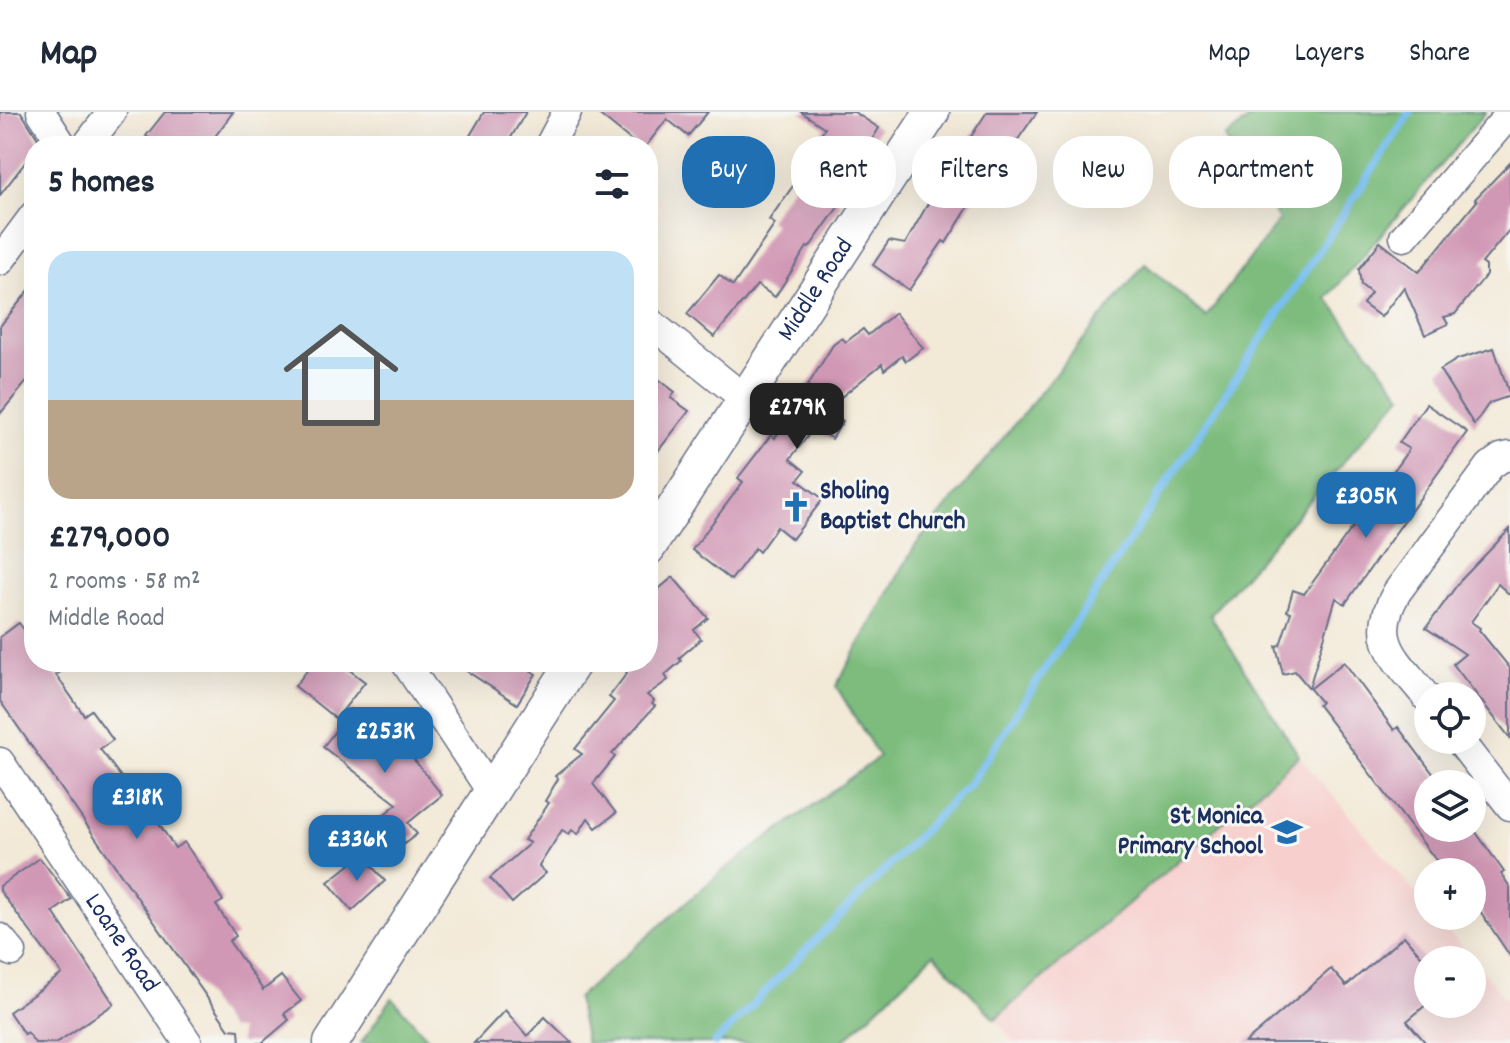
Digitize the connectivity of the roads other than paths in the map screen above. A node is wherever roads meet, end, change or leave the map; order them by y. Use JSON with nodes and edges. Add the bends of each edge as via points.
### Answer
{"nodes":[{"id":1,"x":41,"y":112,"type":"edge"},
{"id":2,"x":112,"y":112,"type":"edge"},
{"id":3,"x":567,"y":112,"type":"edge"},
{"id":4,"x":932,"y":112,"type":"edge"},
{"id":5,"x":1510,"y":117,"type":"edge"},
{"id":6,"x":57,"y":136,"type":"edge"},
{"id":7,"x":94,"y":136,"type":"edge"},
{"id":8,"x":554,"y":136,"type":"edge"},
{"id":9,"x":24,"y":229,"type":"edge"},
{"id":10,"x":1404,"y":237,"type":"dead end"},
{"id":11,"x":0,"y":261,"type":"edge"},
{"id":12,"x":658,"y":329,"type":"edge"},
{"id":13,"x":745,"y":399,"type":"junction"},
{"id":14,"x":1510,"y":456,"type":"edge"},
{"id":15,"x":658,"y":533,"type":"edge"},
{"id":16,"x":412,"y":672,"type":"edge"},
{"id":17,"x":567,"y":672,"type":"edge"},
{"id":18,"x":1415,"y":682,"type":"edge"},
{"id":19,"x":1470,"y":754,"type":"edge"},
{"id":20,"x":0,"y":762,"type":"edge"},
{"id":21,"x":490,"y":790,"type":"junction"},
{"id":22,"x":1510,"y":806,"type":"edge"},
{"id":23,"x":188,"y":1043,"type":"edge"},
{"id":24,"x":331,"y":1043,"type":"edge"}],
"edges":[{"from":1,"to":6,"type":"street"},
{"from":2,"to":7,"type":"street"},
{"from":3,"to":8,"type":"street"},
{"from":4,"to":13,"type":"street","name":"Middle Road"},
{"from":5,"to":10,"type":"street"},
{"from":9,"to":11,"type":"street"},
{"from":12,"to":13,"type":"street"},
{"from":13,"to":15,"type":"street","name":"Middle Road"},
{"from":14,"to":18,"type":"street","via":[[1490,466],[1387,612],[1387,645]]},
{"from":16,"to":21,"type":"street"},
{"from":17,"to":21,"type":"street"},
{"from":19,"to":22,"type":"street"},
{"from":20,"to":23,"type":"street","name":"Loane Road"},
{"from":21,"to":24,"type":"street"}]}
